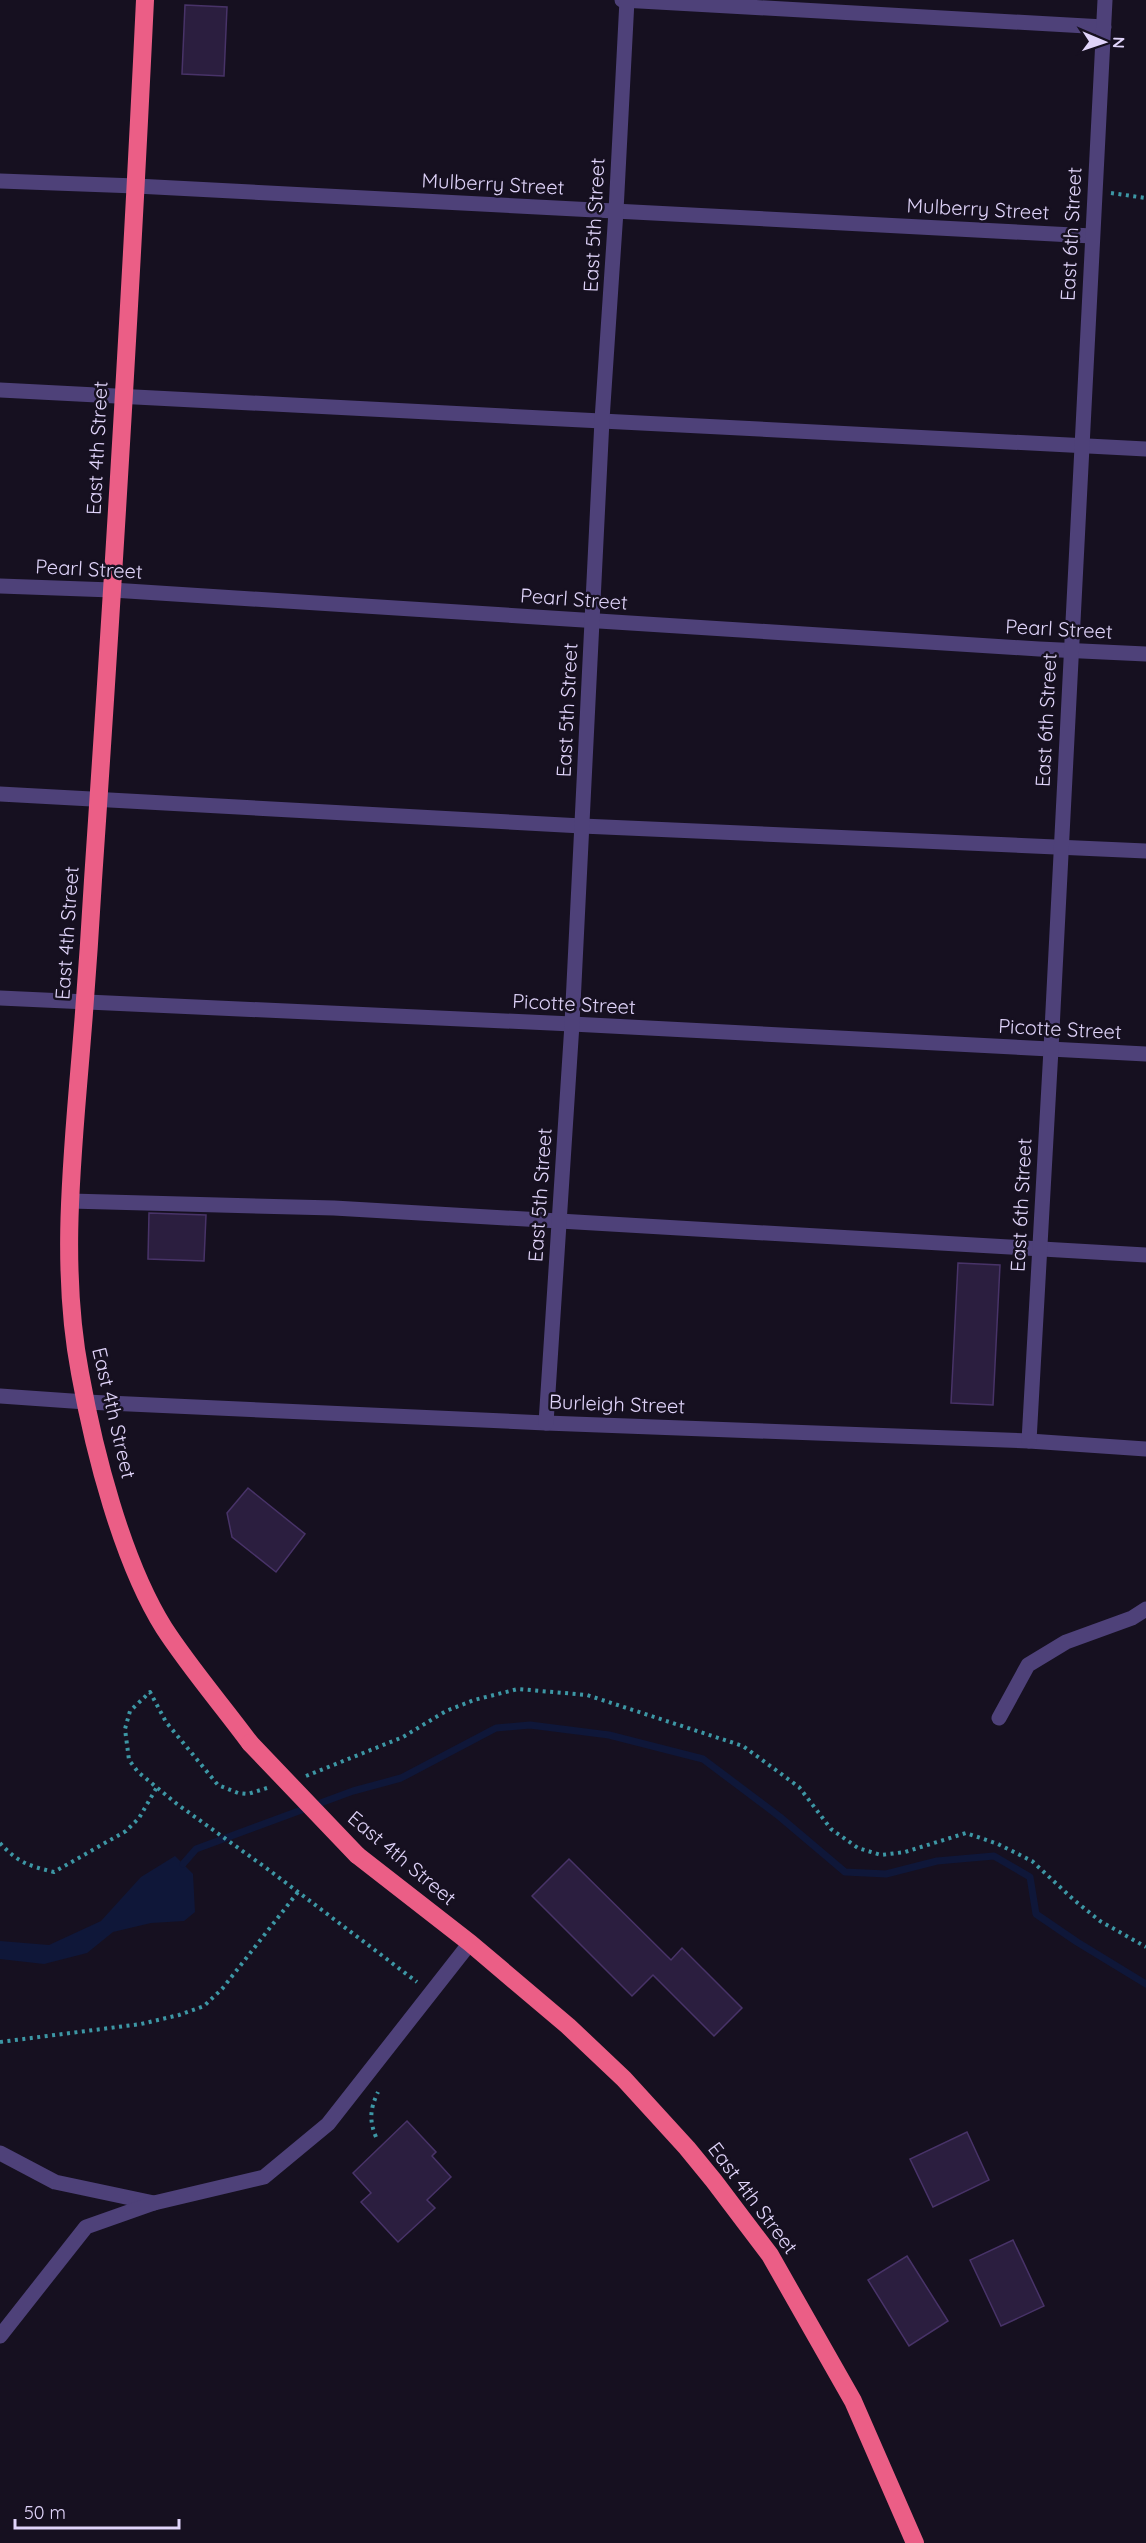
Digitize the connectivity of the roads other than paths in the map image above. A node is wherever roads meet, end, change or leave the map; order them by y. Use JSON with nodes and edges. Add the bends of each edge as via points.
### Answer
{"nodes":[{"id":1,"x":145,"y":0,"type":"edge"},
{"id":2,"x":622,"y":0,"type":"edge"},
{"id":3,"x":627,"y":0,"type":"edge"},
{"id":4,"x":1105,"y":0,"type":"edge"},
{"id":5,"x":1104,"y":27,"type":"junction"},
{"id":6,"x":0,"y":181,"type":"edge"},
{"id":7,"x":136,"y":186,"type":"junction"},
{"id":8,"x":616,"y":211,"type":"junction"},
{"id":9,"x":1092,"y":236,"type":"junction"},
{"id":10,"x":0,"y":390,"type":"edge"},
{"id":11,"x":123,"y":395,"type":"junction"},
{"id":12,"x":602,"y":420,"type":"junction"},
{"id":13,"x":1082,"y":447,"type":"junction"},
{"id":14,"x":1146,"y":449,"type":"edge"},
{"id":15,"x":0,"y":586,"type":"edge"},
{"id":16,"x":112,"y":590,"type":"junction"},
{"id":17,"x":592,"y":621,"type":"junction"},
{"id":18,"x":1071,"y":651,"type":"junction"},
{"id":19,"x":1146,"y":654,"type":"edge"},
{"id":20,"x":0,"y":794,"type":"edge"},
{"id":21,"x":98,"y":799,"type":"junction"},
{"id":22,"x":582,"y":826,"type":"junction"},
{"id":23,"x":1060,"y":846,"type":"junction"},
{"id":24,"x":1146,"y":851,"type":"edge"},
{"id":25,"x":0,"y":998,"type":"edge"},
{"id":26,"x":85,"y":1002,"type":"junction"},
{"id":27,"x":572,"y":1024,"type":"junction"},
{"id":28,"x":1051,"y":1049,"type":"junction"},
{"id":29,"x":1146,"y":1054,"type":"edge"},
{"id":30,"x":70,"y":1201,"type":"junction"},
{"id":31,"x":559,"y":1222,"type":"junction"},
{"id":32,"x":1040,"y":1248,"type":"junction"},
{"id":33,"x":1146,"y":1255,"type":"edge"},
{"id":34,"x":0,"y":1396,"type":"edge"},
{"id":35,"x":86,"y":1402,"type":"junction"},
{"id":36,"x":546,"y":1423,"type":"junction"},
{"id":37,"x":1029,"y":1442,"type":"junction"},
{"id":38,"x":1146,"y":1449,"type":"edge"},
{"id":39,"x":1146,"y":1609,"type":"edge"},
{"id":40,"x":999,"y":1718,"type":"dead end"},
{"id":41,"x":470,"y":1943,"type":"junction"},
{"id":42,"x":0,"y":2153,"type":"edge"},
{"id":43,"x":154,"y":2203,"type":"junction"},
{"id":44,"x":0,"y":2336,"type":"edge"},
{"id":45,"x":915,"y":2543,"type":"edge"}],
"edges":[{"from":1,"to":7,"type":"highway","name":"East 4th Street"},
{"from":2,"to":3,"type":"street"},
{"from":3,"to":5,"type":"street"},
{"from":3,"to":8,"type":"street","name":"East 5th Street"},
{"from":4,"to":5,"type":"street","name":"East 6th Street"},
{"from":5,"to":9,"type":"street","name":"East 6th Street"},
{"from":6,"to":7,"type":"street","name":"Mulberry Street"},
{"from":7,"to":8,"type":"street","name":"Mulberry Street"},
{"from":7,"to":11,"type":"highway","name":"East 4th Street"},
{"from":8,"to":9,"type":"street","name":"Mulberry Street"},
{"from":8,"to":12,"type":"street","name":"East 5th Street"},
{"from":9,"to":13,"type":"street","name":"East 6th Street"},
{"from":10,"to":11,"type":"street"},
{"from":11,"to":12,"type":"street"},
{"from":11,"to":16,"type":"highway","name":"East 4th Street"},
{"from":12,"to":13,"type":"street"},
{"from":12,"to":17,"type":"street","name":"East 5th Street"},
{"from":13,"to":14,"type":"street"},
{"from":13,"to":18,"type":"street","name":"East 6th Street"},
{"from":15,"to":16,"type":"street","name":"Pearl Street"},
{"from":16,"to":17,"type":"street","name":"Pearl Street"},
{"from":16,"to":21,"type":"highway","name":"East 4th Street"},
{"from":17,"to":18,"type":"street","name":"Pearl Street"},
{"from":17,"to":22,"type":"street","name":"East 5th Street"},
{"from":18,"to":19,"type":"street","name":"Pearl Street"},
{"from":18,"to":23,"type":"street","name":"East 6th Street"},
{"from":20,"to":21,"type":"street"},
{"from":21,"to":22,"type":"street"},
{"from":21,"to":26,"type":"highway","name":"East 4th Street"},
{"from":22,"to":23,"type":"street"},
{"from":22,"to":27,"type":"street","name":"East 5th Street"},
{"from":23,"to":24,"type":"street"},
{"from":23,"to":28,"type":"street","name":"East 6th Street"},
{"from":25,"to":26,"type":"street","name":"Picotte Street"},
{"from":26,"to":27,"type":"street","name":"Picotte Street"},
{"from":26,"to":30,"type":"highway","name":"East 4th Street"},
{"from":27,"to":28,"type":"street","name":"Picotte Street"},
{"from":27,"to":31,"type":"street","name":"East 5th Street"},
{"from":28,"to":29,"type":"street","name":"Picotte Street"},
{"from":28,"to":32,"type":"street","name":"East 6th Street"},
{"from":30,"to":31,"type":"street","via":[[334,1208]]},
{"from":30,"to":35,"type":"highway","name":"East 4th Street","via":[[72,1309]]},
{"from":31,"to":32,"type":"street"},
{"from":31,"to":36,"type":"street","name":"East 5th Street"},
{"from":32,"to":33,"type":"street"},
{"from":32,"to":37,"type":"street","name":"East 6th Street"},
{"from":34,"to":35,"type":"street","name":"Burleigh Street"},
{"from":35,"to":36,"type":"street","name":"Burleigh Street"},
{"from":35,"to":41,"type":"highway","name":"East 4th Street","bridge":true,"via":[[117,1521],[163,1627],[250,1743],[357,1855]]},
{"from":36,"to":37,"type":"street","name":"Burleigh Street"},
{"from":37,"to":38,"type":"street","name":"Burleigh Street"},
{"from":39,"to":40,"type":"street","via":[[1066,1642],[1028,1665]]},
{"from":41,"to":43,"type":"street","via":[[328,2124],[264,2177]]},
{"from":41,"to":45,"type":"highway","name":"East 4th Street","via":[[624,2079],[687,2148],[770,2254],[853,2401]]},
{"from":42,"to":43,"type":"street","via":[[55,2182]]},
{"from":43,"to":44,"type":"street","via":[[86,2227]]}]}
